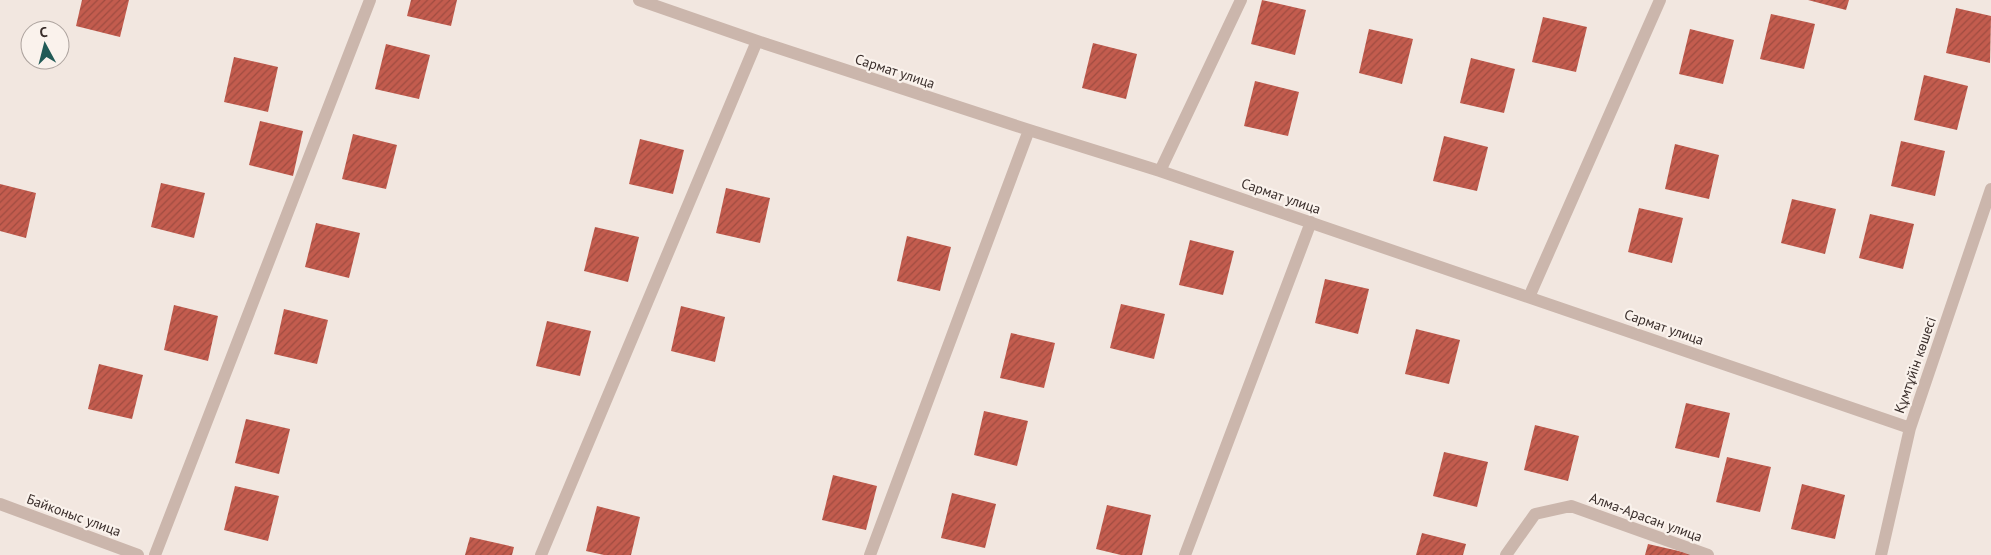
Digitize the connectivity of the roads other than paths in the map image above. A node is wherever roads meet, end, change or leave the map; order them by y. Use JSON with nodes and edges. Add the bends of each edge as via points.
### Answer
{"nodes":[{"id":1,"x":370,"y":0,"type":"edge"},
{"id":2,"x":639,"y":0,"type":"edge"},
{"id":3,"x":1241,"y":0,"type":"edge"},
{"id":4,"x":1660,"y":0,"type":"edge"},
{"id":5,"x":758,"y":42,"type":"junction"},
{"id":6,"x":1029,"y":130,"type":"junction"},
{"id":7,"x":1160,"y":171,"type":"junction"},
{"id":8,"x":1991,"y":189,"type":"edge"},
{"id":9,"x":1311,"y":222,"type":"junction"},
{"id":10,"x":1529,"y":297,"type":"junction"},
{"id":11,"x":1910,"y":428,"type":"junction"},
{"id":12,"x":0,"y":504,"type":"edge"},
{"id":13,"x":138,"y":555,"type":"edge"},
{"id":14,"x":154,"y":555,"type":"edge"},
{"id":15,"x":541,"y":555,"type":"edge"},
{"id":16,"x":870,"y":555,"type":"edge"},
{"id":17,"x":1185,"y":555,"type":"edge"},
{"id":18,"x":1506,"y":555,"type":"edge"},
{"id":19,"x":1708,"y":555,"type":"edge"},
{"id":20,"x":1881,"y":555,"type":"edge"}],
"edges":[{"from":1,"to":14,"type":"street"},
{"from":2,"to":5,"type":"street","name":"Сармат улица"},
{"from":3,"to":7,"type":"street"},
{"from":4,"to":10,"type":"street"},
{"from":5,"to":6,"type":"street","name":"Сармат улица"},
{"from":5,"to":15,"type":"street"},
{"from":6,"to":7,"type":"street","name":"Сармат улица"},
{"from":6,"to":16,"type":"street"},
{"from":7,"to":9,"type":"street","name":"Сармат улица"},
{"from":8,"to":11,"type":"street","name":"Құмтұйiн көшесі"},
{"from":9,"to":10,"type":"street","name":"Сармат улица"},
{"from":9,"to":17,"type":"street"},
{"from":10,"to":11,"type":"street","name":"Сармат улица"},
{"from":11,"to":20,"type":"street","name":"Құмтұйiн көшесі"},
{"from":12,"to":13,"type":"street","name":"Байконыс улица"},
{"from":18,"to":19,"type":"street","name":"Алма-Арасан улица","via":[[1535,514],[1571,506]]}]}
